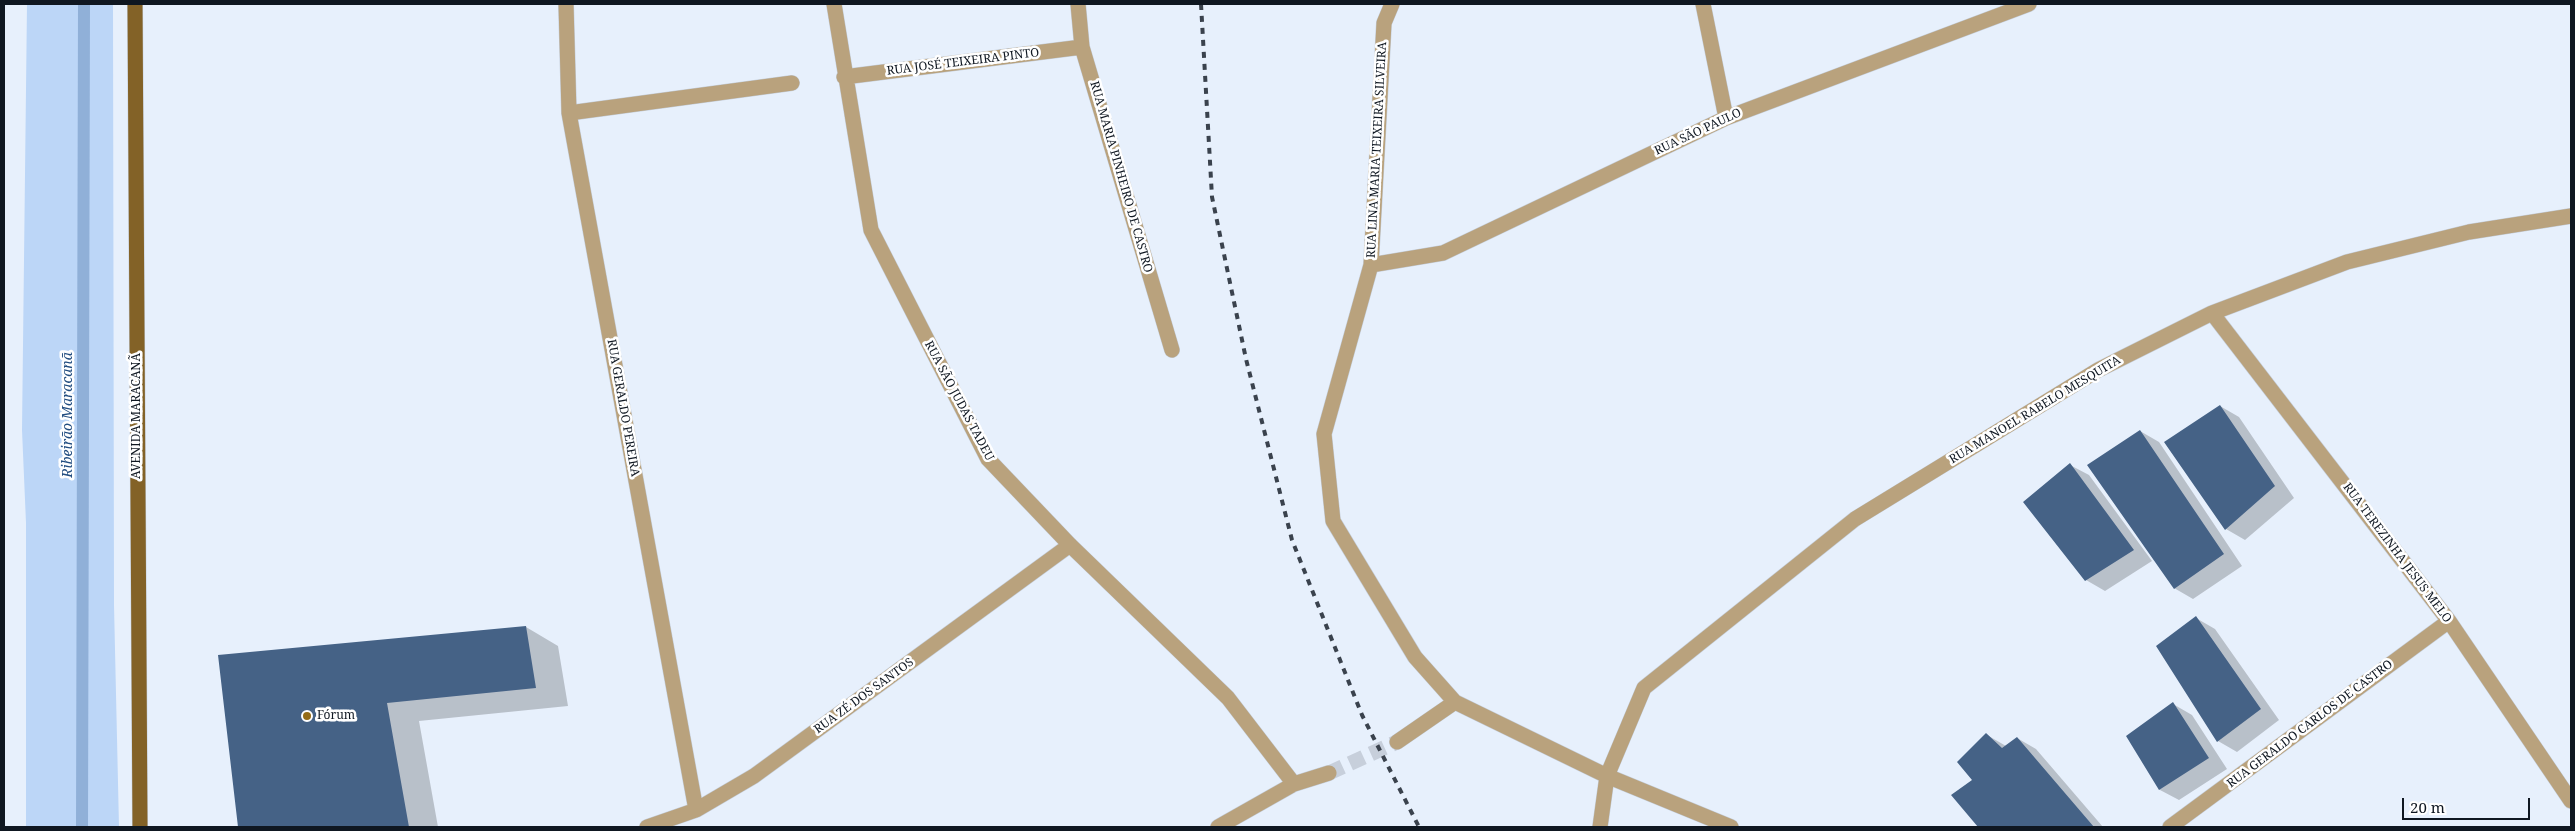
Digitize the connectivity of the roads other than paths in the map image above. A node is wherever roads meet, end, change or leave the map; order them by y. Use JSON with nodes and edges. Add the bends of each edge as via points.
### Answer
{"nodes":[{"id":1,"x":135,"y":4,"type":"edge"},
{"id":2,"x":566,"y":4,"type":"edge"},
{"id":3,"x":834,"y":4,"type":"edge"},
{"id":4,"x":1078,"y":4,"type":"edge"},
{"id":5,"x":1392,"y":4,"type":"edge"},
{"id":6,"x":1703,"y":4,"type":"edge"},
{"id":7,"x":2029,"y":4,"type":"edge"},
{"id":8,"x":1082,"y":47,"type":"junction"},
{"id":9,"x":844,"y":77,"type":"junction"},
{"id":10,"x":792,"y":83,"type":"dead end"},
{"id":11,"x":569,"y":113,"type":"junction"},
{"id":12,"x":1726,"y":118,"type":"junction"},
{"id":13,"x":2571,"y":216,"type":"edge"},
{"id":14,"x":1370,"y":265,"type":"junction"},
{"id":15,"x":2212,"y":313,"type":"junction"},
{"id":16,"x":1172,"y":350,"type":"dead end"},
{"id":17,"x":1070,"y":545,"type":"junction"},
{"id":18,"x":2449,"y":621,"type":"junction"},
{"id":19,"x":1455,"y":702,"type":"junction"},
{"id":20,"x":1397,"y":742,"type":"tunnel mouth"},
{"id":21,"x":1329,"y":773,"type":"tunnel mouth"},
{"id":22,"x":1607,"y":776,"type":"junction"},
{"id":23,"x":1294,"y":784,"type":"junction"},
{"id":24,"x":2571,"y":801,"type":"edge"},
{"id":25,"x":696,"y":810,"type":"junction"},
{"id":26,"x":140,"y":827,"type":"edge"},
{"id":27,"x":647,"y":827,"type":"edge"},
{"id":28,"x":1219,"y":827,"type":"edge"},
{"id":29,"x":1600,"y":827,"type":"edge"},
{"id":30,"x":1731,"y":827,"type":"edge"},
{"id":31,"x":2170,"y":827,"type":"edge"}],
"edges":[{"from":1,"to":26,"type":"main road","name":"AVENIDA MARACANÃ"},
{"from":2,"to":11,"type":"street","name":"RUA GERALDO PEREIRA"},
{"from":3,"to":9,"type":"street","name":"RUA SÃO JUDAS TADEU"},
{"from":4,"to":8,"type":"street","name":"RUA MARIA PINHEIRO DE CASTRO"},
{"from":5,"to":14,"type":"street","name":"RUA LINA MARIA TEIXEIRA SILVEIRA","via":[[1384,24]]},
{"from":6,"to":12,"type":"street"},
{"from":7,"to":12,"type":"street","name":"RUA SÃO PAULO"},
{"from":8,"to":9,"type":"street","name":"RUA JOSÉ TEIXEIRA PINTO"},
{"from":8,"to":16,"type":"street","name":"RUA MARIA PINHEIRO DE CASTRO"},
{"from":9,"to":17,"type":"street","name":"RUA SÃO JUDAS TADEU","via":[[871,230],[988,460]]},
{"from":10,"to":11,"type":"street"},
{"from":11,"to":25,"type":"street","name":"RUA GERALDO PEREIRA"},
{"from":12,"to":14,"type":"street","name":"RUA SÃO PAULO","via":[[1443,253]]},
{"from":13,"to":15,"type":"street","name":"RUA MANOEL RABELO MESQUITA","via":[[2469,232],[2346,262]]},
{"from":14,"to":19,"type":"street","name":"RUA LINA MARIA TEIXEIRA SILVEIRA","via":[[1324,434],[1333,521],[1414,657]]},
{"from":15,"to":18,"type":"street","name":"RUA TEREZINHA JESUS MELO"},
{"from":15,"to":22,"type":"street","name":"RUA MANOEL RABELO MESQUITA","via":[[2098,370],[1855,519],[1644,688]]},
{"from":17,"to":23,"type":"street","name":"RUA SÃO JUDAS TADEU","via":[[1228,698]]},
{"from":17,"to":25,"type":"street","name":"RUA ZÉ DOS SANTOS","via":[[754,776]]},
{"from":18,"to":24,"type":"street","name":"RUA TEREZINHA JESUS MELO"},
{"from":18,"to":31,"type":"street","name":"RUA GERALDO CARLOS DE CASTRO"},
{"from":19,"to":20,"type":"street"},
{"from":19,"to":22,"type":"street"},
{"from":21,"to":23,"type":"street"},
{"from":22,"to":29,"type":"street","name":"RUA MANOEL RABELO MESQUITA"},
{"from":22,"to":30,"type":"street"},
{"from":23,"to":28,"type":"street"},
{"from":25,"to":27,"type":"street","name":"RUA ZÉ DOS SANTOS"}]}
